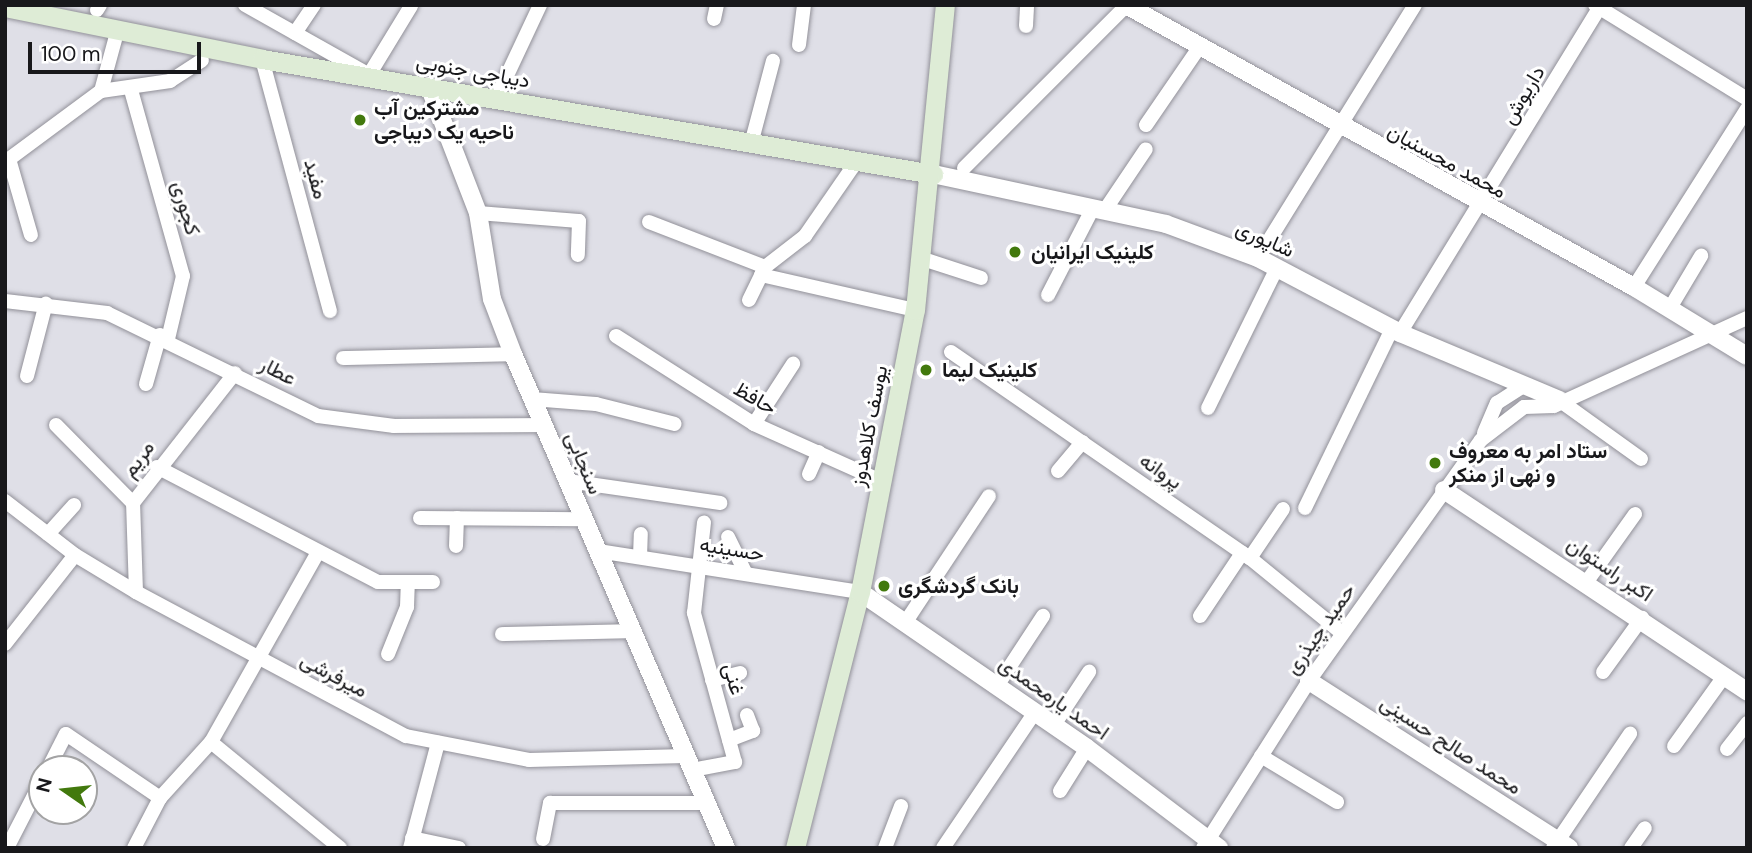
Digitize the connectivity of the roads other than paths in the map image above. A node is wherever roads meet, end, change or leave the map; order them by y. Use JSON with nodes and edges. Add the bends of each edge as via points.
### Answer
{"nodes":[{"id":1,"x":245,"y":5,"type":"edge"},
{"id":2,"x":314,"y":5,"type":"edge"},
{"id":3,"x":540,"y":5,"type":"edge"},
{"id":4,"x":804,"y":5,"type":"edge"},
{"id":5,"x":945,"y":5,"type":"edge"},
{"id":6,"x":1027,"y":5,"type":"edge"},
{"id":7,"x":1127,"y":5,"type":"edge"},
{"id":8,"x":1415,"y":5,"type":"edge"},
{"id":9,"x":411,"y":6,"type":"edge"},
{"id":10,"x":1598,"y":6,"type":"edge"},
{"id":11,"x":5,"y":7,"type":"edge"},
{"id":12,"x":1026,"y":26,"type":"dead end"},
{"id":13,"x":118,"y":29,"type":"junction"},
{"id":14,"x":295,"y":33,"type":"junction"},
{"id":15,"x":799,"y":45,"type":"dead end"},
{"id":16,"x":1198,"y":49,"type":"junction"},
{"id":17,"x":262,"y":59,"type":"junction"},
{"id":18,"x":202,"y":60,"type":"dead end"},
{"id":19,"x":773,"y":61,"type":"dead end"},
{"id":20,"x":369,"y":75,"type":"junction"},
{"id":21,"x":429,"y":86,"type":"junction"},
{"id":22,"x":131,"y":90,"type":"junction"},
{"id":23,"x":101,"y":91,"type":"junction"},
{"id":24,"x":496,"y":99,"type":"junction"},
{"id":25,"x":1747,"y":99,"type":"edge"},
{"id":26,"x":1747,"y":109,"type":"edge"},
{"id":27,"x":1146,"y":125,"type":"dead end"},
{"id":28,"x":1342,"y":129,"type":"junction"},
{"id":29,"x":751,"y":144,"type":"junction"},
{"id":30,"x":1146,"y":149,"type":"dead end"},
{"id":31,"x":7,"y":161,"type":"edge"},
{"id":32,"x":856,"y":162,"type":"junction"},
{"id":33,"x":964,"y":168,"type":"dead end"},
{"id":34,"x":933,"y":174,"type":"junction"},
{"id":35,"x":1481,"y":205,"type":"junction"},
{"id":36,"x":1099,"y":209,"type":"junction"},
{"id":37,"x":478,"y":213,"type":"junction"},
{"id":38,"x":649,"y":222,"type":"dead end"},
{"id":39,"x":31,"y":235,"type":"dead end"},
{"id":40,"x":578,"y":255,"type":"dead end"},
{"id":41,"x":1701,"y":256,"type":"dead end"},
{"id":42,"x":1258,"y":258,"type":"junction"},
{"id":43,"x":923,"y":260,"type":"junction"},
{"id":44,"x":1277,"y":268,"type":"junction"},
{"id":45,"x":763,"y":271,"type":"junction"},
{"id":46,"x":981,"y":278,"type":"dead end"},
{"id":47,"x":1634,"y":287,"type":"junction"},
{"id":48,"x":1048,"y":295,"type":"dead end"},
{"id":49,"x":749,"y":300,"type":"dead end"},
{"id":50,"x":5,"y":301,"type":"edge"},
{"id":51,"x":46,"y":303,"type":"junction"},
{"id":52,"x":1670,"y":308,"type":"junction"},
{"id":53,"x":915,"y":310,"type":"junction"},
{"id":54,"x":330,"y":311,"type":"dead end"},
{"id":55,"x":1747,"y":318,"type":"edge"},
{"id":56,"x":1396,"y":331,"type":"junction"},
{"id":57,"x":1714,"y":334,"type":"junction"},
{"id":58,"x":616,"y":336,"type":"dead end"},
{"id":59,"x":164,"y":337,"type":"junction"},
{"id":60,"x":951,"y":352,"type":"dead end"},
{"id":61,"x":513,"y":354,"type":"junction"},
{"id":62,"x":1747,"y":356,"type":"edge"},
{"id":63,"x":343,"y":358,"type":"dead end"},
{"id":64,"x":793,"y":364,"type":"dead end"},
{"id":65,"x":235,"y":373,"type":"junction"},
{"id":66,"x":27,"y":376,"type":"dead end"},
{"id":67,"x":146,"y":384,"type":"dead end"},
{"id":68,"x":1520,"y":388,"type":"junction"},
{"id":69,"x":532,"y":400,"type":"junction"},
{"id":70,"x":1559,"y":400,"type":"junction"},
{"id":71,"x":1208,"y":408,"type":"dead end"},
{"id":72,"x":1524,"y":408,"type":"junction"},
{"id":73,"x":675,"y":424,"type":"dead end"},
{"id":74,"x":754,"y":424,"type":"junction"},
{"id":75,"x":56,"y":425,"type":"dead end"},
{"id":76,"x":544,"y":425,"type":"junction"},
{"id":77,"x":1481,"y":440,"type":"junction"},
{"id":78,"x":1082,"y":442,"type":"junction"},
{"id":79,"x":819,"y":452,"type":"junction"},
{"id":80,"x":1640,"y":459,"type":"dead end"},
{"id":81,"x":157,"y":467,"type":"junction"},
{"id":82,"x":1058,"y":471,"type":"dead end"},
{"id":83,"x":809,"y":474,"type":"dead end"},
{"id":84,"x":568,"y":481,"type":"junction"},
{"id":85,"x":881,"y":481,"type":"junction"},
{"id":86,"x":1444,"y":490,"type":"junction"},
{"id":87,"x":989,"y":496,"type":"dead end"},
{"id":88,"x":5,"y":501,"type":"edge"},
{"id":89,"x":133,"y":503,"type":"junction"},
{"id":90,"x":720,"y":503,"type":"dead end"},
{"id":91,"x":74,"y":505,"type":"dead end"},
{"id":92,"x":1305,"y":508,"type":"dead end"},
{"id":93,"x":1283,"y":509,"type":"dead end"},
{"id":94,"x":1634,"y":514,"type":"dead end"},
{"id":95,"x":420,"y":518,"type":"dead end"},
{"id":96,"x":457,"y":518,"type":"junction"},
{"id":97,"x":583,"y":519,"type":"junction"},
{"id":98,"x":704,"y":523,"type":"dead end"},
{"id":99,"x":48,"y":534,"type":"junction"},
{"id":100,"x":641,"y":534,"type":"dead end"},
{"id":101,"x":728,"y":537,"type":"dead end"},
{"id":102,"x":456,"y":546,"type":"dead end"},
{"id":103,"x":598,"y":551,"type":"junction"},
{"id":104,"x":318,"y":552,"type":"junction"},
{"id":105,"x":75,"y":555,"type":"junction"},
{"id":106,"x":1246,"y":555,"type":"junction"},
{"id":107,"x":640,"y":556,"type":"junction"},
{"id":108,"x":701,"y":565,"type":"junction"},
{"id":109,"x":745,"y":572,"type":"junction"},
{"id":110,"x":1588,"y":580,"type":"junction"},
{"id":111,"x":408,"y":582,"type":"junction"},
{"id":112,"x":433,"y":582,"type":"dead end"},
{"id":113,"x":136,"y":592,"type":"junction"},
{"id":114,"x":860,"y":592,"type":"junction"},
{"id":115,"x":1043,"y":615,"type":"dead end"},
{"id":116,"x":1200,"y":616,"type":"dead end"},
{"id":117,"x":1643,"y":618,"type":"junction"},
{"id":118,"x":905,"y":622,"type":"junction"},
{"id":119,"x":630,"y":631,"type":"junction"},
{"id":120,"x":1342,"y":633,"type":"junction"},
{"id":121,"x":502,"y":635,"type":"dead end"},
{"id":122,"x":5,"y":644,"type":"edge"},
{"id":123,"x":388,"y":654,"type":"dead end"},
{"id":124,"x":256,"y":657,"type":"junction"},
{"id":125,"x":1089,"y":672,"type":"dead end"},
{"id":126,"x":1603,"y":672,"type":"dead end"},
{"id":127,"x":740,"y":673,"type":"dead end"},
{"id":128,"x":1725,"y":676,"type":"junction"},
{"id":129,"x":712,"y":680,"type":"junction"},
{"id":130,"x":1309,"y":681,"type":"junction"},
{"id":131,"x":997,"y":686,"type":"junction"},
{"id":132,"x":1747,"y":691,"type":"edge"},
{"id":133,"x":1035,"y":712,"type":"junction"},
{"id":134,"x":747,"y":715,"type":"dead end"},
{"id":135,"x":1747,"y":723,"type":"edge"},
{"id":136,"x":1054,"y":725,"type":"junction"},
{"id":137,"x":1630,"y":734,"type":"dead end"},
{"id":138,"x":729,"y":740,"type":"junction"},
{"id":139,"x":211,"y":742,"type":"junction"},
{"id":140,"x":438,"y":743,"type":"junction"},
{"id":141,"x":1674,"y":746,"type":"dead end"},
{"id":142,"x":1087,"y":748,"type":"junction"},
{"id":143,"x":1727,"y":749,"type":"dead end"},
{"id":144,"x":55,"y":755,"type":"edge"},
{"id":145,"x":97,"y":755,"type":"edge"},
{"id":146,"x":98,"y":756,"type":"edge"},
{"id":147,"x":1261,"y":757,"type":"junction"},
{"id":148,"x":689,"y":763,"type":"junction"},
{"id":149,"x":1060,"y":791,"type":"dead end"},
{"id":150,"x":160,"y":798,"type":"junction"},
{"id":151,"x":1337,"y":802,"type":"dead end"},
{"id":152,"x":706,"y":803,"type":"junction"},
{"id":153,"x":901,"y":806,"type":"dead end"},
{"id":154,"x":28,"y":807,"type":"edge"},
{"id":155,"x":1645,"y":828,"type":"dead end"},
{"id":156,"x":543,"y":839,"type":"dead end"},
{"id":157,"x":411,"y":843,"type":"edge"},
{"id":158,"x":141,"y":845,"type":"edge"},
{"id":159,"x":1210,"y":845,"type":"edge"},
{"id":160,"x":1560,"y":845,"type":"edge"},
{"id":161,"x":7,"y":848,"type":"edge"},
{"id":162,"x":340,"y":848,"type":"edge"},
{"id":163,"x":459,"y":848,"type":"edge"},
{"id":164,"x":726,"y":848,"type":"edge"},
{"id":165,"x":795,"y":848,"type":"edge"},
{"id":166,"x":885,"y":848,"type":"edge"},
{"id":167,"x":943,"y":848,"type":"edge"},
{"id":168,"x":1631,"y":848,"type":"edge"}],
"edges":[{"from":1,"to":14,"type":"street"},
{"from":2,"to":14,"type":"street"},
{"from":3,"to":24,"type":"street"},
{"from":4,"to":15,"type":"street"},
{"from":5,"to":34,"type":"main road","name":"یوسف کلاهدوز"},
{"from":6,"to":12,"type":"street"},
{"from":7,"to":16,"type":"street","name":"محمد محسنیان"},
{"from":7,"to":33,"type":"street"},
{"from":8,"to":28,"type":"street"},
{"from":9,"to":20,"type":"street"},
{"from":10,"to":25,"type":"street"},
{"from":10,"to":35,"type":"street","name":"داریوش"},
{"from":11,"to":13,"type":"main road","name":"دیباجی جنوبی"},
{"from":13,"to":17,"type":"main road","name":"دیباجی جنوبی"},
{"from":13,"to":23,"type":"street"},
{"from":14,"to":20,"type":"street"},
{"from":16,"to":27,"type":"street"},
{"from":16,"to":28,"type":"street","name":"محمد محسنیان"},
{"from":17,"to":20,"type":"main road","name":"دیباجی جنوبی"},
{"from":17,"to":54,"type":"street","name":"مفید"},
{"from":18,"to":22,"type":"street","via":[[170,82]]},
{"from":19,"to":29,"type":"street"},
{"from":20,"to":21,"type":"main road","name":"دیباجی جنوبی"},
{"from":21,"to":24,"type":"main road","name":"دیباجی جنوبی"},
{"from":21,"to":37,"type":"street","name":"سنجابی"},
{"from":22,"to":23,"type":"street"},
{"from":22,"to":59,"type":"street","name":"کجوری","via":[[183,276]]},
{"from":23,"to":31,"type":"street"},
{"from":24,"to":29,"type":"main road","name":"دیباجی جنوبی"},
{"from":26,"to":47,"type":"street"},
{"from":28,"to":35,"type":"street","name":"محمد محسنیان"},
{"from":28,"to":42,"type":"street"},
{"from":29,"to":32,"type":"main road","name":"دیباجی جنوبی"},
{"from":30,"to":36,"type":"street"},
{"from":31,"to":39,"type":"street"},
{"from":32,"to":34,"type":"main road","name":"دیباجی جنوبی"},
{"from":32,"to":45,"type":"street","via":[[805,236]]},
{"from":34,"to":36,"type":"street","name":"شاپوری"},
{"from":34,"to":43,"type":"main road","name":"یوسف کلاهدوز"},
{"from":35,"to":47,"type":"street","name":"محمد محسنیان"},
{"from":35,"to":56,"type":"street","name":"داریوش"},
{"from":36,"to":42,"type":"street","name":"شاپوری","via":[[1166,224]]},
{"from":36,"to":48,"type":"street"},
{"from":37,"to":40,"type":"street","via":[[579,221]]},
{"from":37,"to":61,"type":"street","name":"سنجابی","via":[[492,299]]},
{"from":38,"to":45,"type":"street"},
{"from":41,"to":52,"type":"street"},
{"from":42,"to":44,"type":"street","name":"شاپوری"},
{"from":43,"to":46,"type":"street"},
{"from":43,"to":53,"type":"main road","name":"یوسف کلاهدوز"},
{"from":44,"to":56,"type":"street","name":"شاپوری"},
{"from":44,"to":71,"type":"street"},
{"from":45,"to":49,"type":"street"},
{"from":45,"to":53,"type":"street"},
{"from":47,"to":52,"type":"street","name":"محمد محسنیان"},
{"from":50,"to":51,"type":"street","name":"عطار"},
{"from":51,"to":59,"type":"street","name":"عطار","via":[[107,313]]},
{"from":51,"to":66,"type":"street"},
{"from":52,"to":57,"type":"street","name":"محمد محسنیان"},
{"from":53,"to":85,"type":"main road","name":"یوسف کلاهدوز"},
{"from":55,"to":57,"type":"street","name":"حمید چیذری"},
{"from":56,"to":68,"type":"street","name":"شاپوری"},
{"from":56,"to":92,"type":"street"},
{"from":57,"to":62,"type":"street","name":"محمد محسنیان"},
{"from":57,"to":70,"type":"street","name":"حمید چیذری"},
{"from":58,"to":74,"type":"street","name":"حافظ"},
{"from":59,"to":65,"type":"street","name":"عطار"},
{"from":59,"to":67,"type":"street","name":"کجوری"},
{"from":60,"to":78,"type":"street","name":"پروانه"},
{"from":61,"to":63,"type":"street"},
{"from":61,"to":69,"type":"street","name":"سنجابی"},
{"from":64,"to":74,"type":"street"},
{"from":65,"to":76,"type":"street","name":"عطار","via":[[318,416],[394,426]]},
{"from":65,"to":81,"type":"street","name":"مریم"},
{"from":68,"to":70,"type":"street","name":"شاپوری"},
{"from":68,"to":72,"type":"street"},
{"from":68,"to":77,"type":"street","name":"حمید چیذری","via":[[1497,403]]},
{"from":69,"to":73,"type":"street","via":[[596,404]]},
{"from":69,"to":76,"type":"street","name":"سنجابی"},
{"from":70,"to":72,"type":"street","name":"حمید چیذری"},
{"from":70,"to":80,"type":"street"},
{"from":72,"to":77,"type":"street","name":"حمید چیذری"},
{"from":74,"to":79,"type":"street","name":"حافظ"},
{"from":75,"to":89,"type":"street"},
{"from":76,"to":84,"type":"street","name":"سنجابی"},
{"from":77,"to":86,"type":"street","name":"حمید چیذری"},
{"from":78,"to":82,"type":"street"},
{"from":78,"to":106,"type":"street","name":"پروانه"},
{"from":79,"to":83,"type":"street"},
{"from":79,"to":85,"type":"street","name":"حافظ"},
{"from":81,"to":89,"type":"street","name":"مریم"},
{"from":81,"to":104,"type":"street"},
{"from":84,"to":90,"type":"street"},
{"from":84,"to":97,"type":"street","name":"سنجابی"},
{"from":85,"to":114,"type":"main road","name":"یوسف کلاهدوز"},
{"from":86,"to":110,"type":"street","name":"اکبر راستوان"},
{"from":86,"to":120,"type":"street","name":"حمید چیذری"},
{"from":87,"to":118,"type":"street"},
{"from":88,"to":99,"type":"street","name":"میرفرشی"},
{"from":89,"to":113,"type":"street","name":"مریم"},
{"from":91,"to":99,"type":"street"},
{"from":93,"to":106,"type":"street"},
{"from":94,"to":110,"type":"street"},
{"from":95,"to":96,"type":"street"},
{"from":96,"to":97,"type":"street"},
{"from":96,"to":102,"type":"street"},
{"from":97,"to":103,"type":"street","name":"سنجابی"},
{"from":98,"to":108,"type":"street","name":"غنی"},
{"from":99,"to":105,"type":"street","name":"میرفرشی"},
{"from":100,"to":107,"type":"street"},
{"from":101,"to":109,"type":"street"},
{"from":103,"to":107,"type":"street","name":"حسینیه"},
{"from":103,"to":119,"type":"street","name":"سنجابی"},
{"from":104,"to":111,"type":"street","via":[[378,582]]},
{"from":104,"to":124,"type":"street"},
{"from":105,"to":113,"type":"street","name":"میرفرشی"},
{"from":105,"to":122,"type":"street"},
{"from":106,"to":116,"type":"street"},
{"from":106,"to":120,"type":"street","name":"پروانه"},
{"from":107,"to":108,"type":"street","name":"حسینیه"},
{"from":108,"to":109,"type":"street","name":"حسینیه"},
{"from":108,"to":129,"type":"street","name":"غنی","via":[[694,613]]},
{"from":109,"to":114,"type":"street","name":"حسینیه"},
{"from":110,"to":117,"type":"street","name":"اکبر راستوان"},
{"from":111,"to":112,"type":"street"},
{"from":111,"to":123,"type":"street","via":[[407,607]]},
{"from":113,"to":124,"type":"street","name":"میرفرشی"},
{"from":114,"to":118,"type":"street","name":"احمد یارمحمدی"},
{"from":114,"to":165,"type":"main road","name":"یوسف کلاهدوز"},
{"from":115,"to":131,"type":"street"},
{"from":117,"to":126,"type":"street"},
{"from":117,"to":128,"type":"street","name":"اکبر راستوان"},
{"from":118,"to":131,"type":"street","name":"احمد یارمحمدی"},
{"from":119,"to":121,"type":"street"},
{"from":119,"to":148,"type":"street","name":"سنجابی"},
{"from":120,"to":130,"type":"street","name":"حمید چیذری"},
{"from":124,"to":139,"type":"street"},
{"from":124,"to":140,"type":"street","name":"میرفرشی","via":[[406,736]]},
{"from":125,"to":136,"type":"street"},
{"from":127,"to":129,"type":"street"},
{"from":128,"to":132,"type":"street","name":"اکبر راستوان"},
{"from":128,"to":141,"type":"street"},
{"from":129,"to":138,"type":"street","name":"غنی"},
{"from":130,"to":147,"type":"street","name":"حمید چیذری"},
{"from":130,"to":160,"type":"street","name":"محمد صالح حسینی"},
{"from":131,"to":133,"type":"street","name":"احمد یارمحمدی"},
{"from":133,"to":136,"type":"street","name":"احمد یارمحمدی"},
{"from":133,"to":167,"type":"street"},
{"from":134,"to":138,"type":"street","via":[[753,731]]},
{"from":135,"to":143,"type":"street"},
{"from":136,"to":142,"type":"street","name":"احمد یارمحمدی"},
{"from":137,"to":160,"type":"street"},
{"from":138,"to":148,"type":"street","name":"غنی","via":[[735,762]]},
{"from":139,"to":150,"type":"street"},
{"from":139,"to":162,"type":"street"},
{"from":140,"to":148,"type":"street","name":"میرفرشی","via":[[529,760]]},
{"from":140,"to":157,"type":"street"},
{"from":142,"to":149,"type":"street"},
{"from":142,"to":159,"type":"street","name":"احمد یارمحمدی"},
{"from":144,"to":145,"type":"street","via":[[66,734]]},
{"from":146,"to":150,"type":"street"},
{"from":147,"to":151,"type":"street"},
{"from":147,"to":159,"type":"street","name":"حمید چیذری"},
{"from":148,"to":152,"type":"street","name":"سنجابی"},
{"from":150,"to":158,"type":"street"},
{"from":152,"to":156,"type":"street","via":[[550,803]]},
{"from":152,"to":164,"type":"street","name":"سنجابی"},
{"from":153,"to":166,"type":"street"},
{"from":154,"to":161,"type":"street"},
{"from":155,"to":168,"type":"street"},
{"from":157,"to":163,"type":"street"}]}
